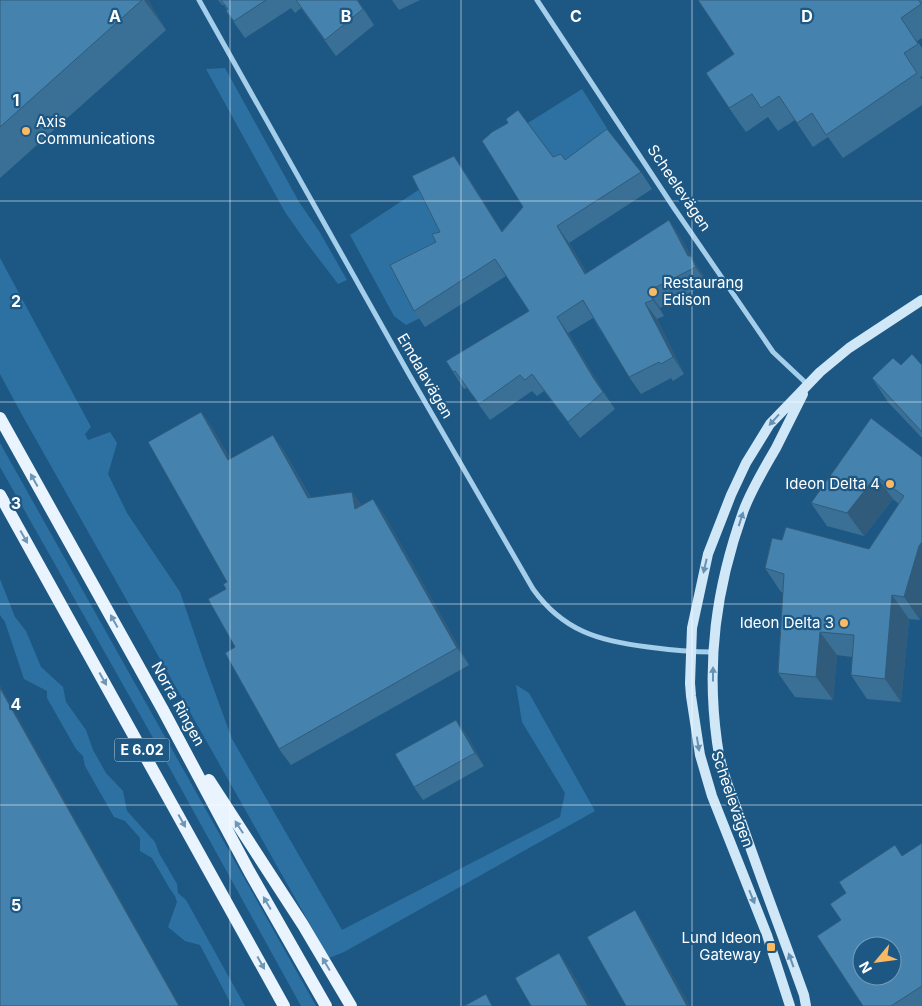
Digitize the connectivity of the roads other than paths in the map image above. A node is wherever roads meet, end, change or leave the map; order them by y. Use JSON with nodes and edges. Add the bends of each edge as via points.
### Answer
{"nodes":[{"id":1,"x":199,"y":0,"type":"edge"},
{"id":2,"x":537,"y":0,"type":"edge"},
{"id":3,"x":922,"y":300,"type":"edge"},
{"id":4,"x":807,"y":384,"type":"junction"},
{"id":5,"x":0,"y":418,"type":"edge"},
{"id":6,"x":0,"y":494,"type":"edge"},
{"id":7,"x":690,"y":652,"type":"junction"},
{"id":8,"x":714,"y":652,"type":"junction"},
{"id":9,"x":163,"y":710,"type":"junction"},
{"id":10,"x":284,"y":1006,"type":"edge"},
{"id":11,"x":326,"y":1006,"type":"edge"},
{"id":12,"x":351,"y":1006,"type":"edge"},
{"id":13,"x":790,"y":1006,"type":"edge"},
{"id":14,"x":806,"y":1006,"type":"edge"}],
"edges":[{"from":1,"to":7,"type":"street","name":"Emdalavägen","via":[[410,376],[541,601],[572,627],[593,637]]},
{"from":2,"to":4,"type":"street","name":"Scheelevägen","via":[[773,352]]},
{"from":3,"to":4,"type":"street","name":"Scheelevägen","via":[[849,348]]},
{"from":4,"to":7,"type":"street","name":"Scheelevägen","one_way":true,"via":[[770,424],[731,495],[708,554]]},
{"from":8,"to":4,"type":"street","name":"Scheelevägen","one_way":true,"via":[[721,591],[744,510]]},
{"from":9,"to":5,"type":"main road","name":"Norra Ringen","number":"E 6.02","one_way":true},
{"from":6,"to":10,"type":"main road","number":"E 6.02","one_way":true},
{"from":7,"to":8,"type":"street","name":"Emdalavägen"},
{"from":7,"to":13,"type":"street","name":"Scheelevägen","one_way":true,"via":[[691,696],[700,755],[712,796],[767,935]]},
{"from":14,"to":8,"type":"street","name":"Scheelevägen","one_way":true,"via":[[721,762],[713,696]]},
{"from":11,"to":9,"type":"main road","name":"Norra Ringen","number":"E 6.02","one_way":true},
{"from":12,"to":9,"type":"main road","one_way":true,"via":[[303,924]]}]}
